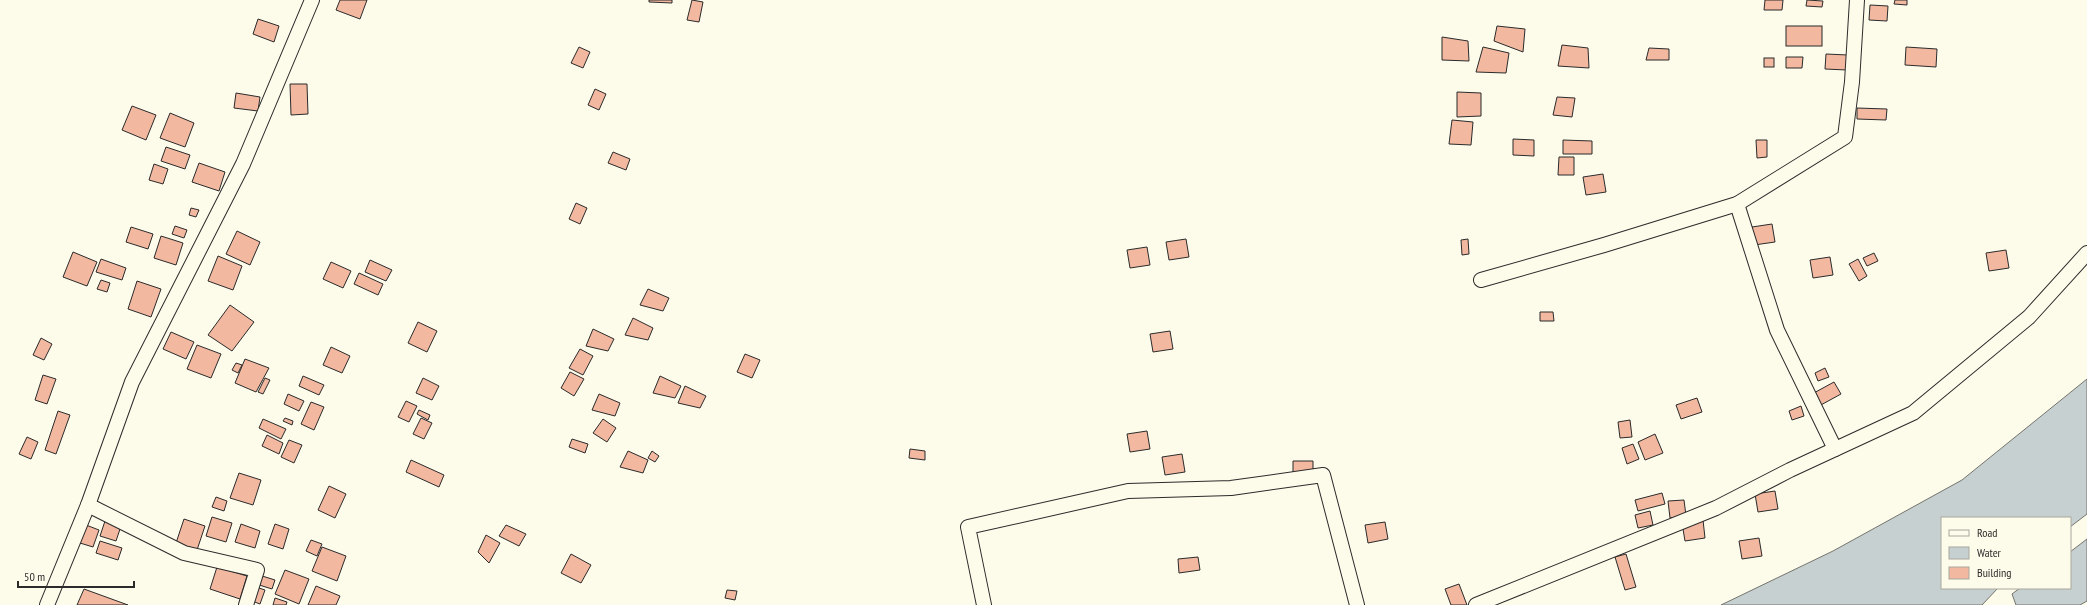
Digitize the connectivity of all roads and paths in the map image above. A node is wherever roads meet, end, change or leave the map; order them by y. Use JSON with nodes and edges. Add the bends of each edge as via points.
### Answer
{"nodes":[{"id":1,"x":312,"y":0,"type":"edge"},
{"id":2,"x":1857,"y":0,"type":"edge"},
{"id":3,"x":1737,"y":204,"type":"junction"},
{"id":4,"x":2087,"y":253,"type":"edge"},
{"id":5,"x":1481,"y":280,"type":"dead end"},
{"id":6,"x":1835,"y":449,"type":"junction"},
{"id":7,"x":88,"y":505,"type":"junction"},
{"id":8,"x":47,"y":605,"type":"edge"},
{"id":9,"x":246,"y":605,"type":"edge"},
{"id":10,"x":984,"y":605,"type":"edge"},
{"id":11,"x":1357,"y":605,"type":"edge"},
{"id":12,"x":1476,"y":605,"type":"edge"}],
"edges":[{"from":1,"to":7,"type":"street","via":[[243,164],[132,382]]},
{"from":2,"to":3,"type":"street","via":[[1852,82],[1845,137]]},
{"from":3,"to":5,"type":"street"},
{"from":3,"to":6,"type":"street","via":[[1776,330]]},
{"from":4,"to":6,"type":"street","via":[[2029,317],[1913,413]]},
{"from":6,"to":12,"type":"street","via":[[1716,508]]},
{"from":7,"to":8,"type":"street"},
{"from":7,"to":9,"type":"street","via":[[184,553],[257,570]]},
{"from":10,"to":11,"type":"street","via":[[968,527],[1128,490],[1231,488],[1323,475]]}]}
